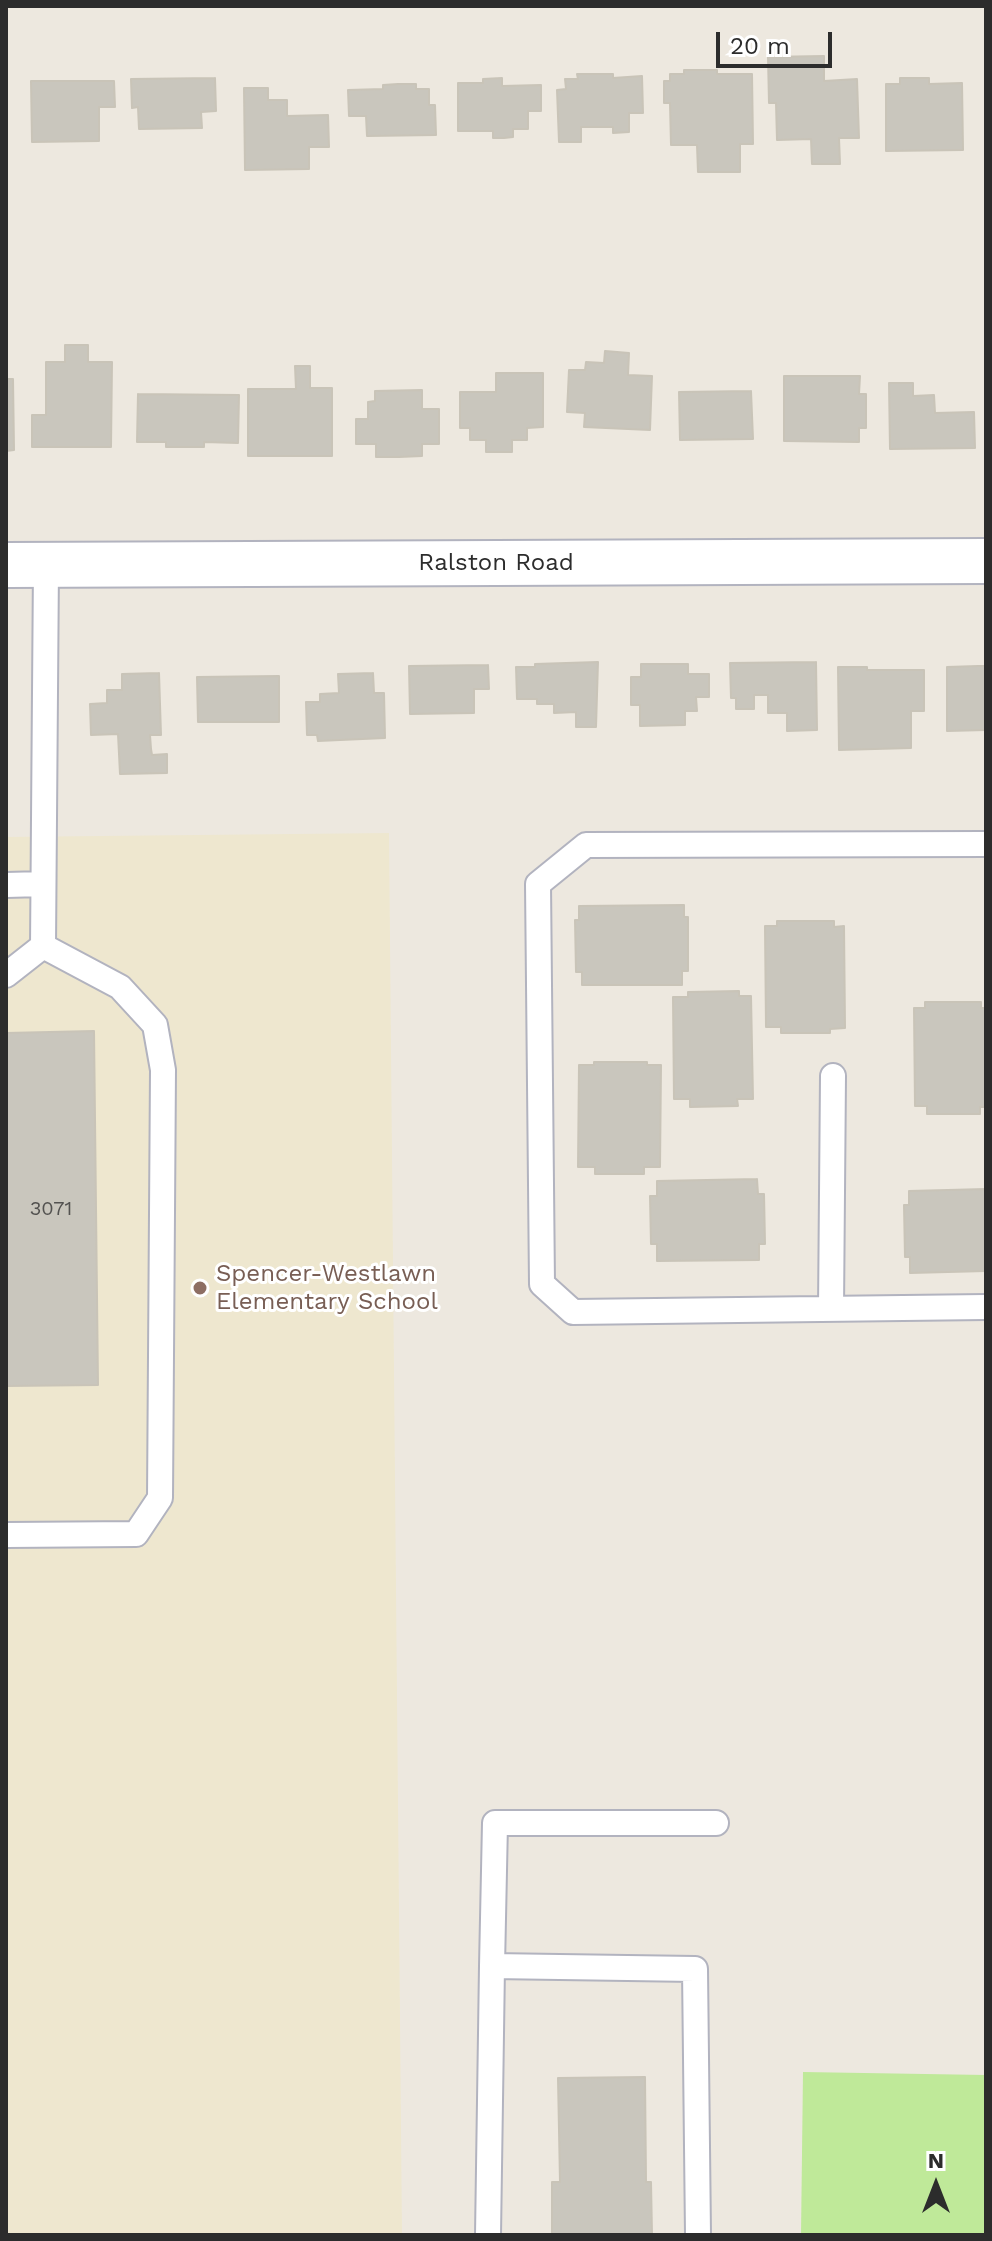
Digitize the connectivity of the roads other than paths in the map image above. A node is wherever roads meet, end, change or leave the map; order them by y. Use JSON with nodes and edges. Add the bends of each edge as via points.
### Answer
{"nodes":[{"id":1,"x":986,"y":561,"type":"edge"},
{"id":2,"x":26,"y":565,"type":"edge"},
{"id":3,"x":986,"y":844,"type":"edge"},
{"id":4,"x":43,"y":884,"type":"junction"},
{"id":5,"x":6,"y":885,"type":"edge"},
{"id":6,"x":43,"y":946,"type":"junction"},
{"id":7,"x":6,"y":975,"type":"edge"},
{"id":8,"x":833,"y":1076,"type":"dead end"},
{"id":9,"x":986,"y":1307,"type":"edge"},
{"id":10,"x":831,"y":1309,"type":"junction"},
{"id":11,"x":6,"y":1535,"type":"edge"},
{"id":12,"x":716,"y":1823,"type":"dead end"},
{"id":13,"x":492,"y":1966,"type":"junction"},
{"id":14,"x":488,"y":2235,"type":"edge"},
{"id":15,"x":698,"y":2235,"type":"edge"}],
"edges":[{"from":1,"to":2,"type":"street","name":"Ralston Road"},
{"from":2,"to":4,"type":"lane"},
{"from":3,"to":10,"type":"lane","via":[[586,845],[538,884],[542,1284],[573,1312]]},
{"from":4,"to":5,"type":"lane"},
{"from":4,"to":6,"type":"lane"},
{"from":6,"to":7,"type":"lane"},
{"from":6,"to":11,"type":"lane","via":[[120,987],[155,1025],[163,1070],[160,1498],[136,1534]]},
{"from":8,"to":10,"type":"lane"},
{"from":9,"to":10,"type":"lane"},
{"from":12,"to":13,"type":"lane","via":[[495,1823]]},
{"from":13,"to":14,"type":"lane"},
{"from":13,"to":15,"type":"lane","via":[[695,1969]]}]}
